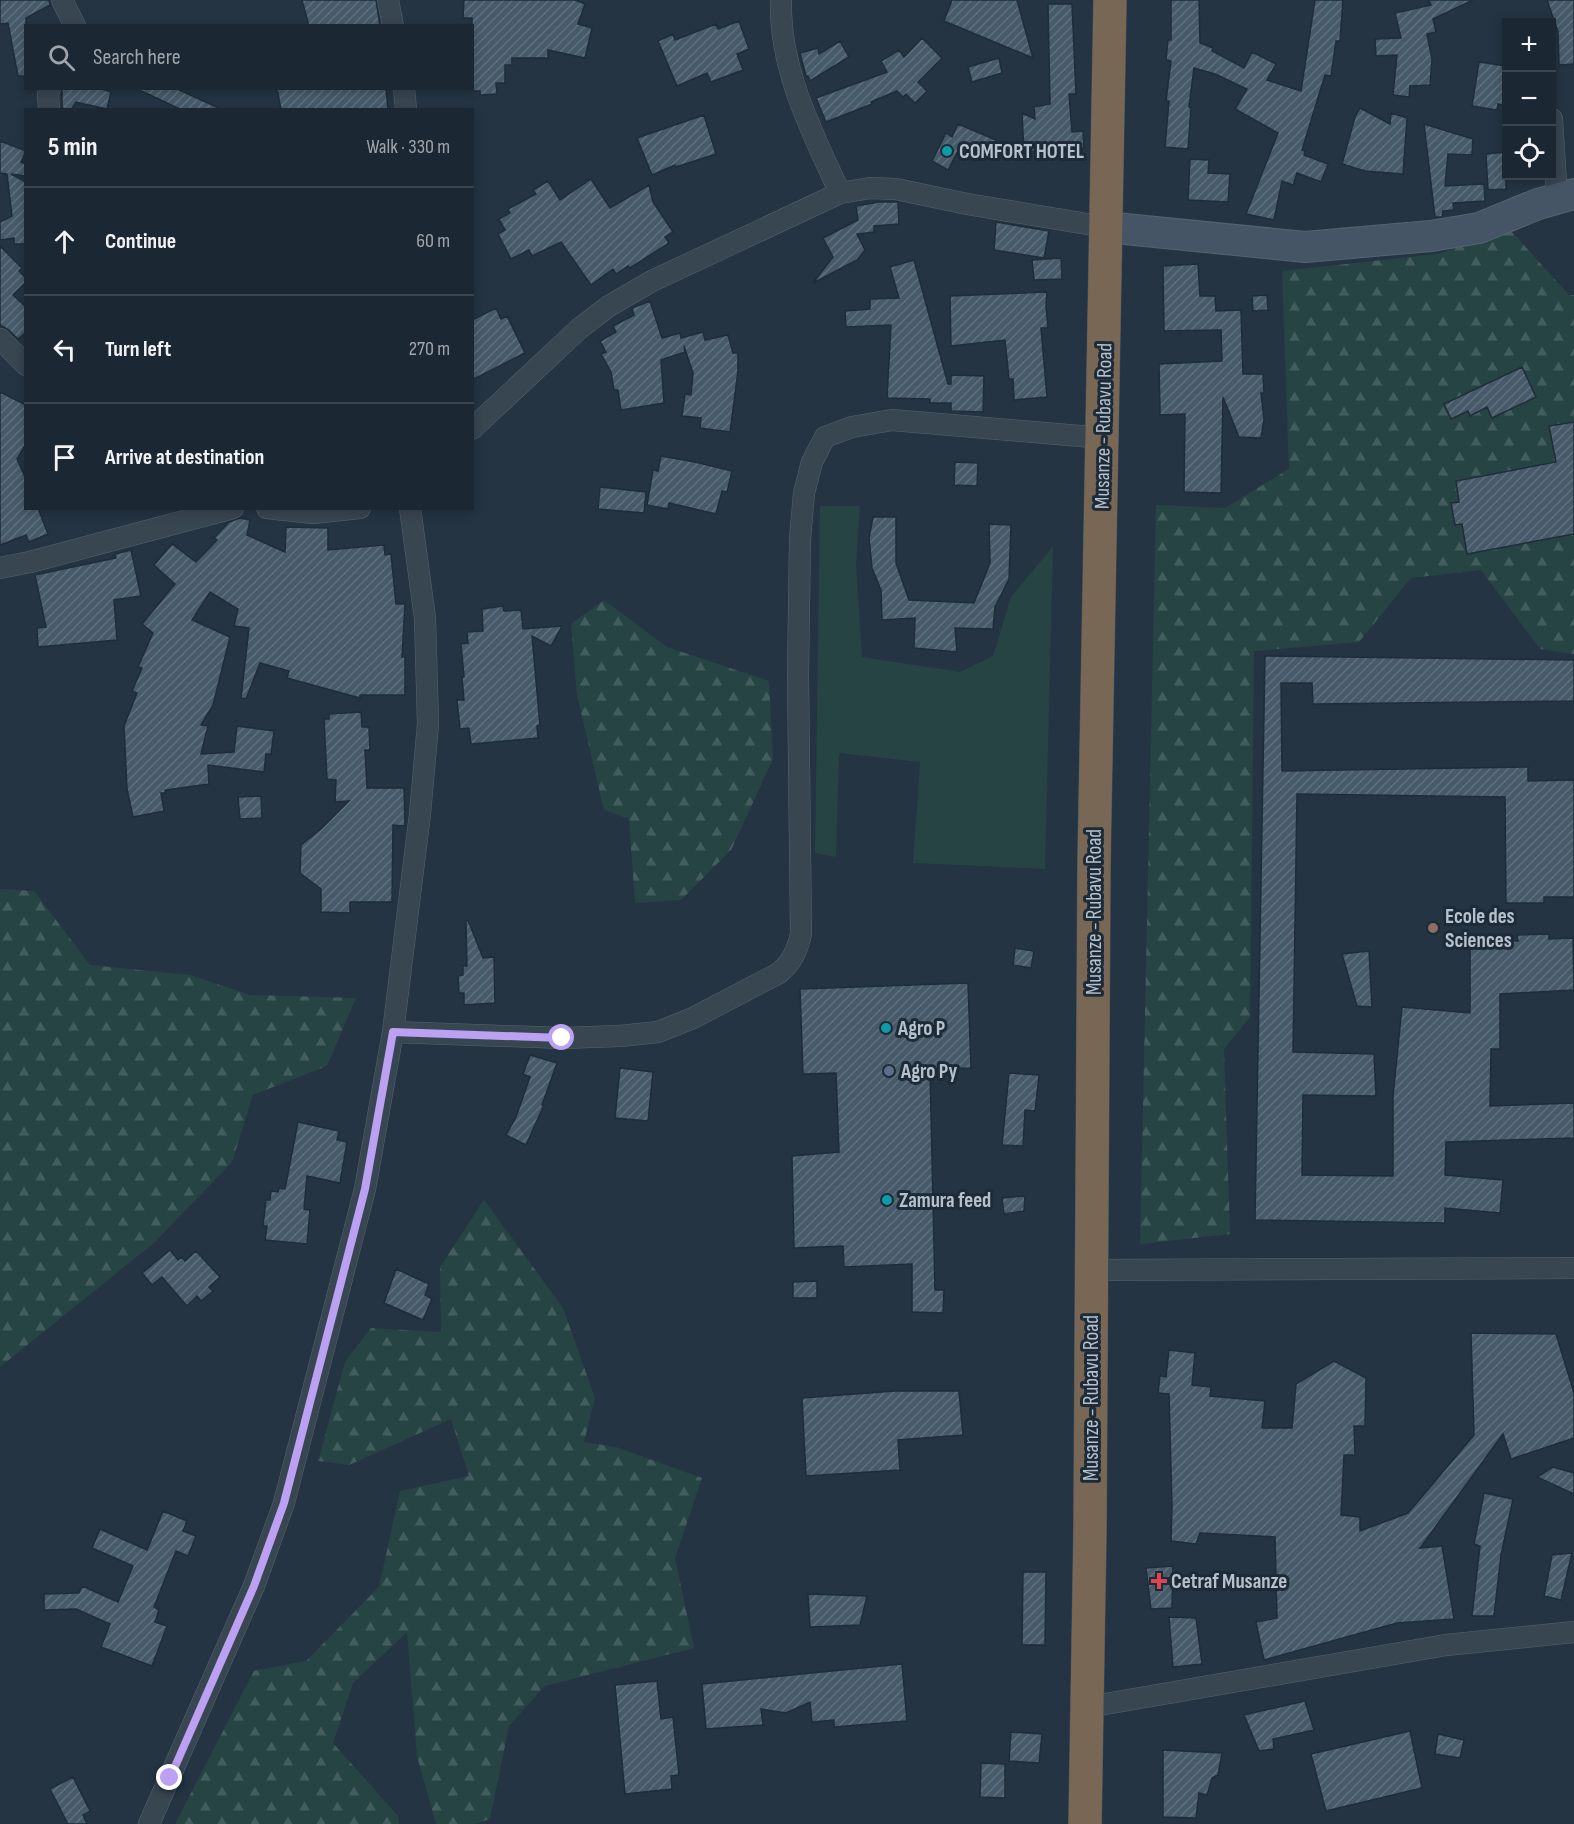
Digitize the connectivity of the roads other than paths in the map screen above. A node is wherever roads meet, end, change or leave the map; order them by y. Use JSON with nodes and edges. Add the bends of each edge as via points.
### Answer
{"nodes":[{"id":1,"x":62,"y":0,"type":"edge"},
{"id":2,"x":388,"y":0,"type":"edge"},
{"id":3,"x":781,"y":0,"type":"edge"},
{"id":4,"x":1110,"y":0,"type":"edge"},
{"id":5,"x":74,"y":24,"type":"edge"},
{"id":6,"x":393,"y":24,"type":"edge"},
{"id":7,"x":49,"y":90,"type":"edge"},
{"id":8,"x":404,"y":90,"type":"edge"},
{"id":9,"x":49,"y":108,"type":"edge"},
{"id":10,"x":406,"y":108,"type":"edge"},
{"id":11,"x":1552,"y":126,"type":"edge"},
{"id":12,"x":840,"y":193,"type":"junction"},
{"id":13,"x":1566,"y":196,"type":"edge"},
{"id":14,"x":1105,"y":227,"type":"junction"},
{"id":15,"x":0,"y":339,"type":"edge"},
{"id":16,"x":24,"y":362,"type":"edge"},
{"id":17,"x":474,"y":427,"type":"edge"},
{"id":18,"x":1103,"y":438,"type":"junction"},
{"id":19,"x":225,"y":510,"type":"edge"},
{"id":20,"x":285,"y":510,"type":"edge"},
{"id":21,"x":341,"y":510,"type":"edge"},
{"id":22,"x":410,"y":510,"type":"edge"},
{"id":23,"x":0,"y":568,"type":"edge"},
{"id":24,"x":393,"y":1032,"type":"junction"},
{"id":25,"x":1574,"y":1268,"type":"edge"},
{"id":26,"x":1091,"y":1270,"type":"junction"},
{"id":27,"x":1574,"y":1632,"type":"edge"},
{"id":28,"x":1088,"y":1707,"type":"junction"},
{"id":29,"x":150,"y":1824,"type":"edge"},
{"id":30,"x":1085,"y":1824,"type":"edge"}],
"edges":[{"from":1,"to":5,"type":"street"},
{"from":2,"to":6,"type":"street"},
{"from":3,"to":12,"type":"street","via":[[786,55],[795,87]]},
{"from":4,"to":14,"type":"highway","name":"Musanze - Rubavu Road"},
{"from":7,"to":9,"type":"street"},
{"from":8,"to":10,"type":"street"},
{"from":11,"to":13,"type":"street"},
{"from":12,"to":14,"type":"street","via":[[896,189]]},
{"from":12,"to":17,"type":"street","via":[[652,281],[609,306]]},
{"from":13,"to":14,"type":"main road","via":[[1479,228],[1305,247]]},
{"from":14,"to":18,"type":"highway","name":"Musanze - Rubavu Road"},
{"from":15,"to":16,"type":"street"},
{"from":18,"to":24,"type":"street","via":[[892,420],[852,427],[825,437],[812,462],[804,493],[800,539],[801,934],[794,957],[784,969],[693,1018],[658,1032],[562,1038]]},
{"from":18,"to":26,"type":"highway","name":"Musanze - Rubavu Road"},
{"from":19,"to":23,"type":"street"},
{"from":20,"to":21,"type":"street"},
{"from":22,"to":24,"type":"street","via":[[424,618],[428,724]]},
{"from":24,"to":29,"type":"street","via":[[365,1189],[284,1503],[254,1586]]},
{"from":25,"to":26,"type":"street"},
{"from":26,"to":28,"type":"highway","name":"Musanze - Rubavu Road"},
{"from":27,"to":28,"type":"street","via":[[1446,1644]]},
{"from":28,"to":30,"type":"highway","name":"Musanze - Rubavu Road"}]}
